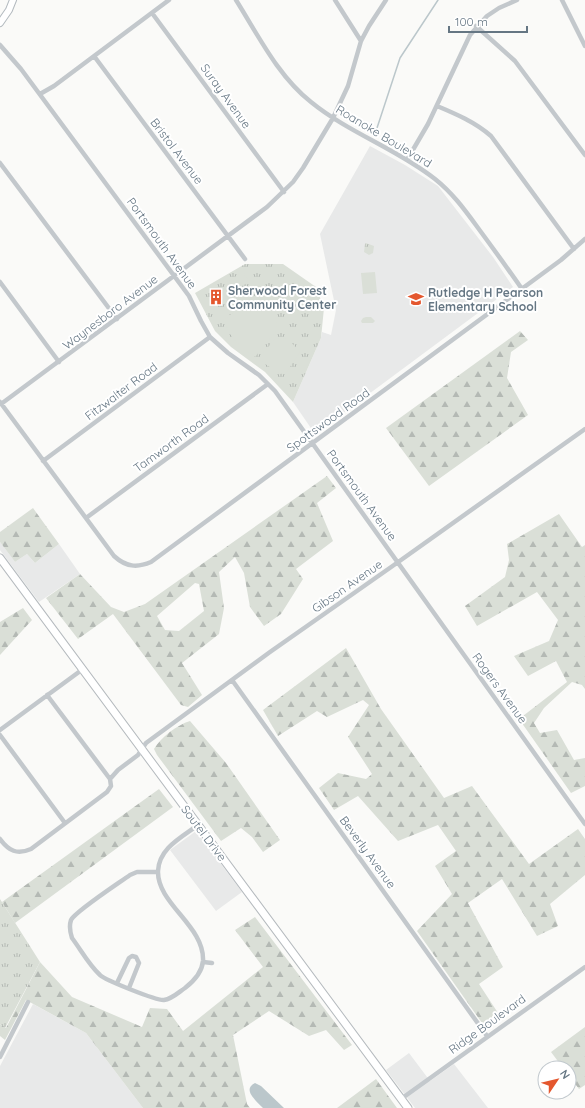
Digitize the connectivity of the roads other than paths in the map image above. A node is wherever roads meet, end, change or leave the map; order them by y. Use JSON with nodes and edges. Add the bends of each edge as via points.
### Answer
{"nodes":[{"id":1,"x":13,"y":0,"type":"edge"},
{"id":2,"x":169,"y":0,"type":"edge"},
{"id":3,"x":236,"y":0,"type":"edge"},
{"id":4,"x":335,"y":0,"type":"edge"},
{"id":5,"x":386,"y":0,"type":"edge"},
{"id":6,"x":517,"y":0,"type":"edge"},
{"id":7,"x":562,"y":0,"type":"edge"},
{"id":8,"x":152,"y":13,"type":"junction"},
{"id":9,"x":0,"y":23,"type":"edge"},
{"id":10,"x":476,"y":26,"type":"junction"},
{"id":11,"x":361,"y":42,"type":"junction"},
{"id":12,"x":0,"y":45,"type":"edge"},
{"id":13,"x":585,"y":46,"type":"edge"},
{"id":14,"x":94,"y":56,"type":"junction"},
{"id":15,"x":40,"y":94,"type":"junction"},
{"id":16,"x":437,"y":106,"type":"junction"},
{"id":17,"x":333,"y":118,"type":"junction"},
{"id":18,"x":585,"y":155,"type":"edge"},
{"id":19,"x":407,"y":160,"type":"junction"},
{"id":20,"x":0,"y":163,"type":"edge"},
{"id":21,"x":284,"y":192,"type":"junction"},
{"id":22,"x":228,"y":236,"type":"junction"},
{"id":23,"x":585,"y":239,"type":"edge"},
{"id":24,"x":574,"y":249,"type":"junction"},
{"id":25,"x":245,"y":259,"type":"dead end"},
{"id":26,"x":175,"y":276,"type":"junction"},
{"id":27,"x":0,"y":282,"type":"edge"},
{"id":28,"x":522,"y":288,"type":"junction"},
{"id":29,"x":117,"y":319,"type":"junction"},
{"id":30,"x":210,"y":337,"type":"junction"},
{"id":31,"x":59,"y":362,"type":"junction"},
{"id":32,"x":268,"y":384,"type":"junction"},
{"id":33,"x":1,"y":403,"type":"edge"},
{"id":34,"x":585,"y":429,"type":"edge"},
{"id":35,"x":312,"y":443,"type":"junction"},
{"id":36,"x":43,"y":461,"type":"junction"},
{"id":37,"x":86,"y":518,"type":"junction"},
{"id":38,"x":0,"y":558,"type":"edge"},
{"id":39,"x":398,"y":563,"type":"junction"},
{"id":40,"x":83,"y":669,"type":"junction"},
{"id":41,"x":232,"y":680,"type":"junction"},
{"id":42,"x":47,"y":696,"type":"junction"},
{"id":43,"x":0,"y":730,"type":"edge"},
{"id":44,"x":0,"y":735,"type":"edge"},
{"id":45,"x":142,"y":749,"type":"junction"},
{"id":46,"x":110,"y":780,"type":"junction"},
{"id":47,"x":65,"y":823,"type":"junction"},
{"id":48,"x":585,"y":824,"type":"edge"},
{"id":49,"x":198,"y":825,"type":"junction"},
{"id":50,"x":0,"y":839,"type":"edge"},
{"id":51,"x":158,"y":872,"type":"junction"},
{"id":52,"x":203,"y":962,"type":"junction"},
{"id":53,"x":212,"y":963,"type":"dead end"},
{"id":54,"x":585,"y":967,"type":"edge"},
{"id":55,"x":117,"y":983,"type":"junction"},
{"id":56,"x":129,"y":988,"type":"junction"},
{"id":57,"x":28,"y":1002,"type":"dead end"},
{"id":58,"x":487,"y":1036,"type":"junction"},
{"id":59,"x":0,"y":1057,"type":"edge"},
{"id":60,"x":401,"y":1099,"type":"junction"},
{"id":61,"x":408,"y":1108,"type":"edge"}],
"edges":[{"from":1,"to":9,"type":"street"},
{"from":2,"to":8,"type":"street"},
{"from":3,"to":17,"type":"street","name":"Roanoke Boulevard","via":[[286,77],[308,100]]},
{"from":4,"to":11,"type":"street"},
{"from":5,"to":11,"type":"street","name":"Waynesboro Avenue"},
{"from":6,"to":10,"type":"street","via":[[493,12]]},
{"from":7,"to":13,"type":"street"},
{"from":8,"to":14,"type":"street"},
{"from":8,"to":21,"type":"street","name":"Suray Avenue"},
{"from":10,"to":16,"type":"street","via":[[462,48]]},
{"from":10,"to":18,"type":"street","via":[[515,61]]},
{"from":11,"to":17,"type":"street","name":"Waynesboro Avenue","via":[[348,86]]},
{"from":12,"to":15,"type":"street","name":"Portsmouth Avenue"},
{"from":14,"to":15,"type":"street"},
{"from":14,"to":22,"type":"street","name":"Bristol Avenue"},
{"from":15,"to":26,"type":"street","name":"Portsmouth Avenue"},
{"from":16,"to":19,"type":"street"},
{"from":16,"to":24,"type":"street","via":[[470,120],[491,136]]},
{"from":17,"to":19,"type":"street","name":"Roanoke Boulevard"},
{"from":17,"to":21,"type":"street","name":"Waynesboro Avenue","via":[[303,168]]},
{"from":19,"to":28,"type":"street","name":"Roanoke Boulevard","via":[[436,179],[457,200]]},
{"from":20,"to":29,"type":"street"},
{"from":21,"to":22,"type":"street","name":"Waynesboro Avenue","via":[[267,208]]},
{"from":22,"to":25,"type":"street","name":"Bristol Avenue"},
{"from":22,"to":26,"type":"street","name":"Waynesboro Avenue"},
{"from":23,"to":24,"type":"street","name":"Spottswood Road"},
{"from":24,"to":28,"type":"street","name":"Spottswood Road"},
{"from":26,"to":29,"type":"street","name":"Waynesboro Avenue"},
{"from":26,"to":30,"type":"street","name":"Portsmouth Avenue","via":[[189,296]]},
{"from":27,"to":31,"type":"street"},
{"from":28,"to":35,"type":"street","name":"Spottswood Road"},
{"from":29,"to":31,"type":"street","name":"Waynesboro Avenue"},
{"from":30,"to":32,"type":"street","name":"Portsmouth Avenue"},
{"from":30,"to":36,"type":"street","name":"Fitzwalter Road"},
{"from":31,"to":33,"type":"street","name":"Waynesboro Avenue"},
{"from":32,"to":35,"type":"street","name":"Portsmouth Avenue"},
{"from":32,"to":37,"type":"street","name":"Tamworth Road"},
{"from":33,"to":36,"type":"street","name":"Spottswood Road"},
{"from":34,"to":39,"type":"street","name":"Gibson Avenue"},
{"from":35,"to":37,"type":"street","name":"Spottswood Road","via":[[144,565],[130,566],[120,561]]},
{"from":35,"to":39,"type":"street","name":"Portsmouth Avenue"},
{"from":36,"to":37,"type":"street","name":"Spottswood Road"},
{"from":38,"to":40,"type":"main road","name":"Soutel Drive"},
{"from":39,"to":41,"type":"street","name":"Gibson Avenue"},
{"from":39,"to":48,"type":"street","name":"Rogers Avenue"},
{"from":40,"to":42,"type":"street"},
{"from":40,"to":45,"type":"main road","name":"Soutel Drive"},
{"from":41,"to":45,"type":"street","name":"Gibson Avenue","via":[[146,743]]},
{"from":41,"to":58,"type":"street","name":"Beverly Avenue"},
{"from":42,"to":43,"type":"street"},
{"from":42,"to":46,"type":"street"},
{"from":44,"to":47,"type":"street"},
{"from":45,"to":46,"type":"street","name":"Gibson Avenue","via":[[138,756],[118,770]]},
{"from":45,"to":49,"type":"main road","name":"Soutel Drive"},
{"from":46,"to":47,"type":"street","name":"Gibson Avenue","via":[[107,792]]},
{"from":47,"to":50,"type":"street","name":"Gibson Avenue","via":[[24,852],[10,850]]},
{"from":49,"to":51,"type":"street","via":[[169,846],[164,852]]},
{"from":49,"to":60,"type":"main road","name":"Soutel Drive"},
{"from":51,"to":52,"type":"street","via":[[164,891],[197,937]]},
{"from":51,"to":55,"type":"street","via":[[130,874],[75,915],[70,925],[72,938],[101,976]]},
{"from":52,"to":53,"type":"street"},
{"from":52,"to":56,"type":"street","via":[[200,973],[180,992],[165,1000],[154,999]]},
{"from":54,"to":58,"type":"street","name":"Ridge Boulevard"},
{"from":55,"to":56,"type":"street"},
{"from":55,"to":56,"type":"street","via":[[128,958],[136,957],[139,963]]},
{"from":57,"to":59,"type":"street"},
{"from":58,"to":60,"type":"street","name":"Ridge Boulevard"},
{"from":60,"to":61,"type":"main road","name":"Soutel Drive"}]}
